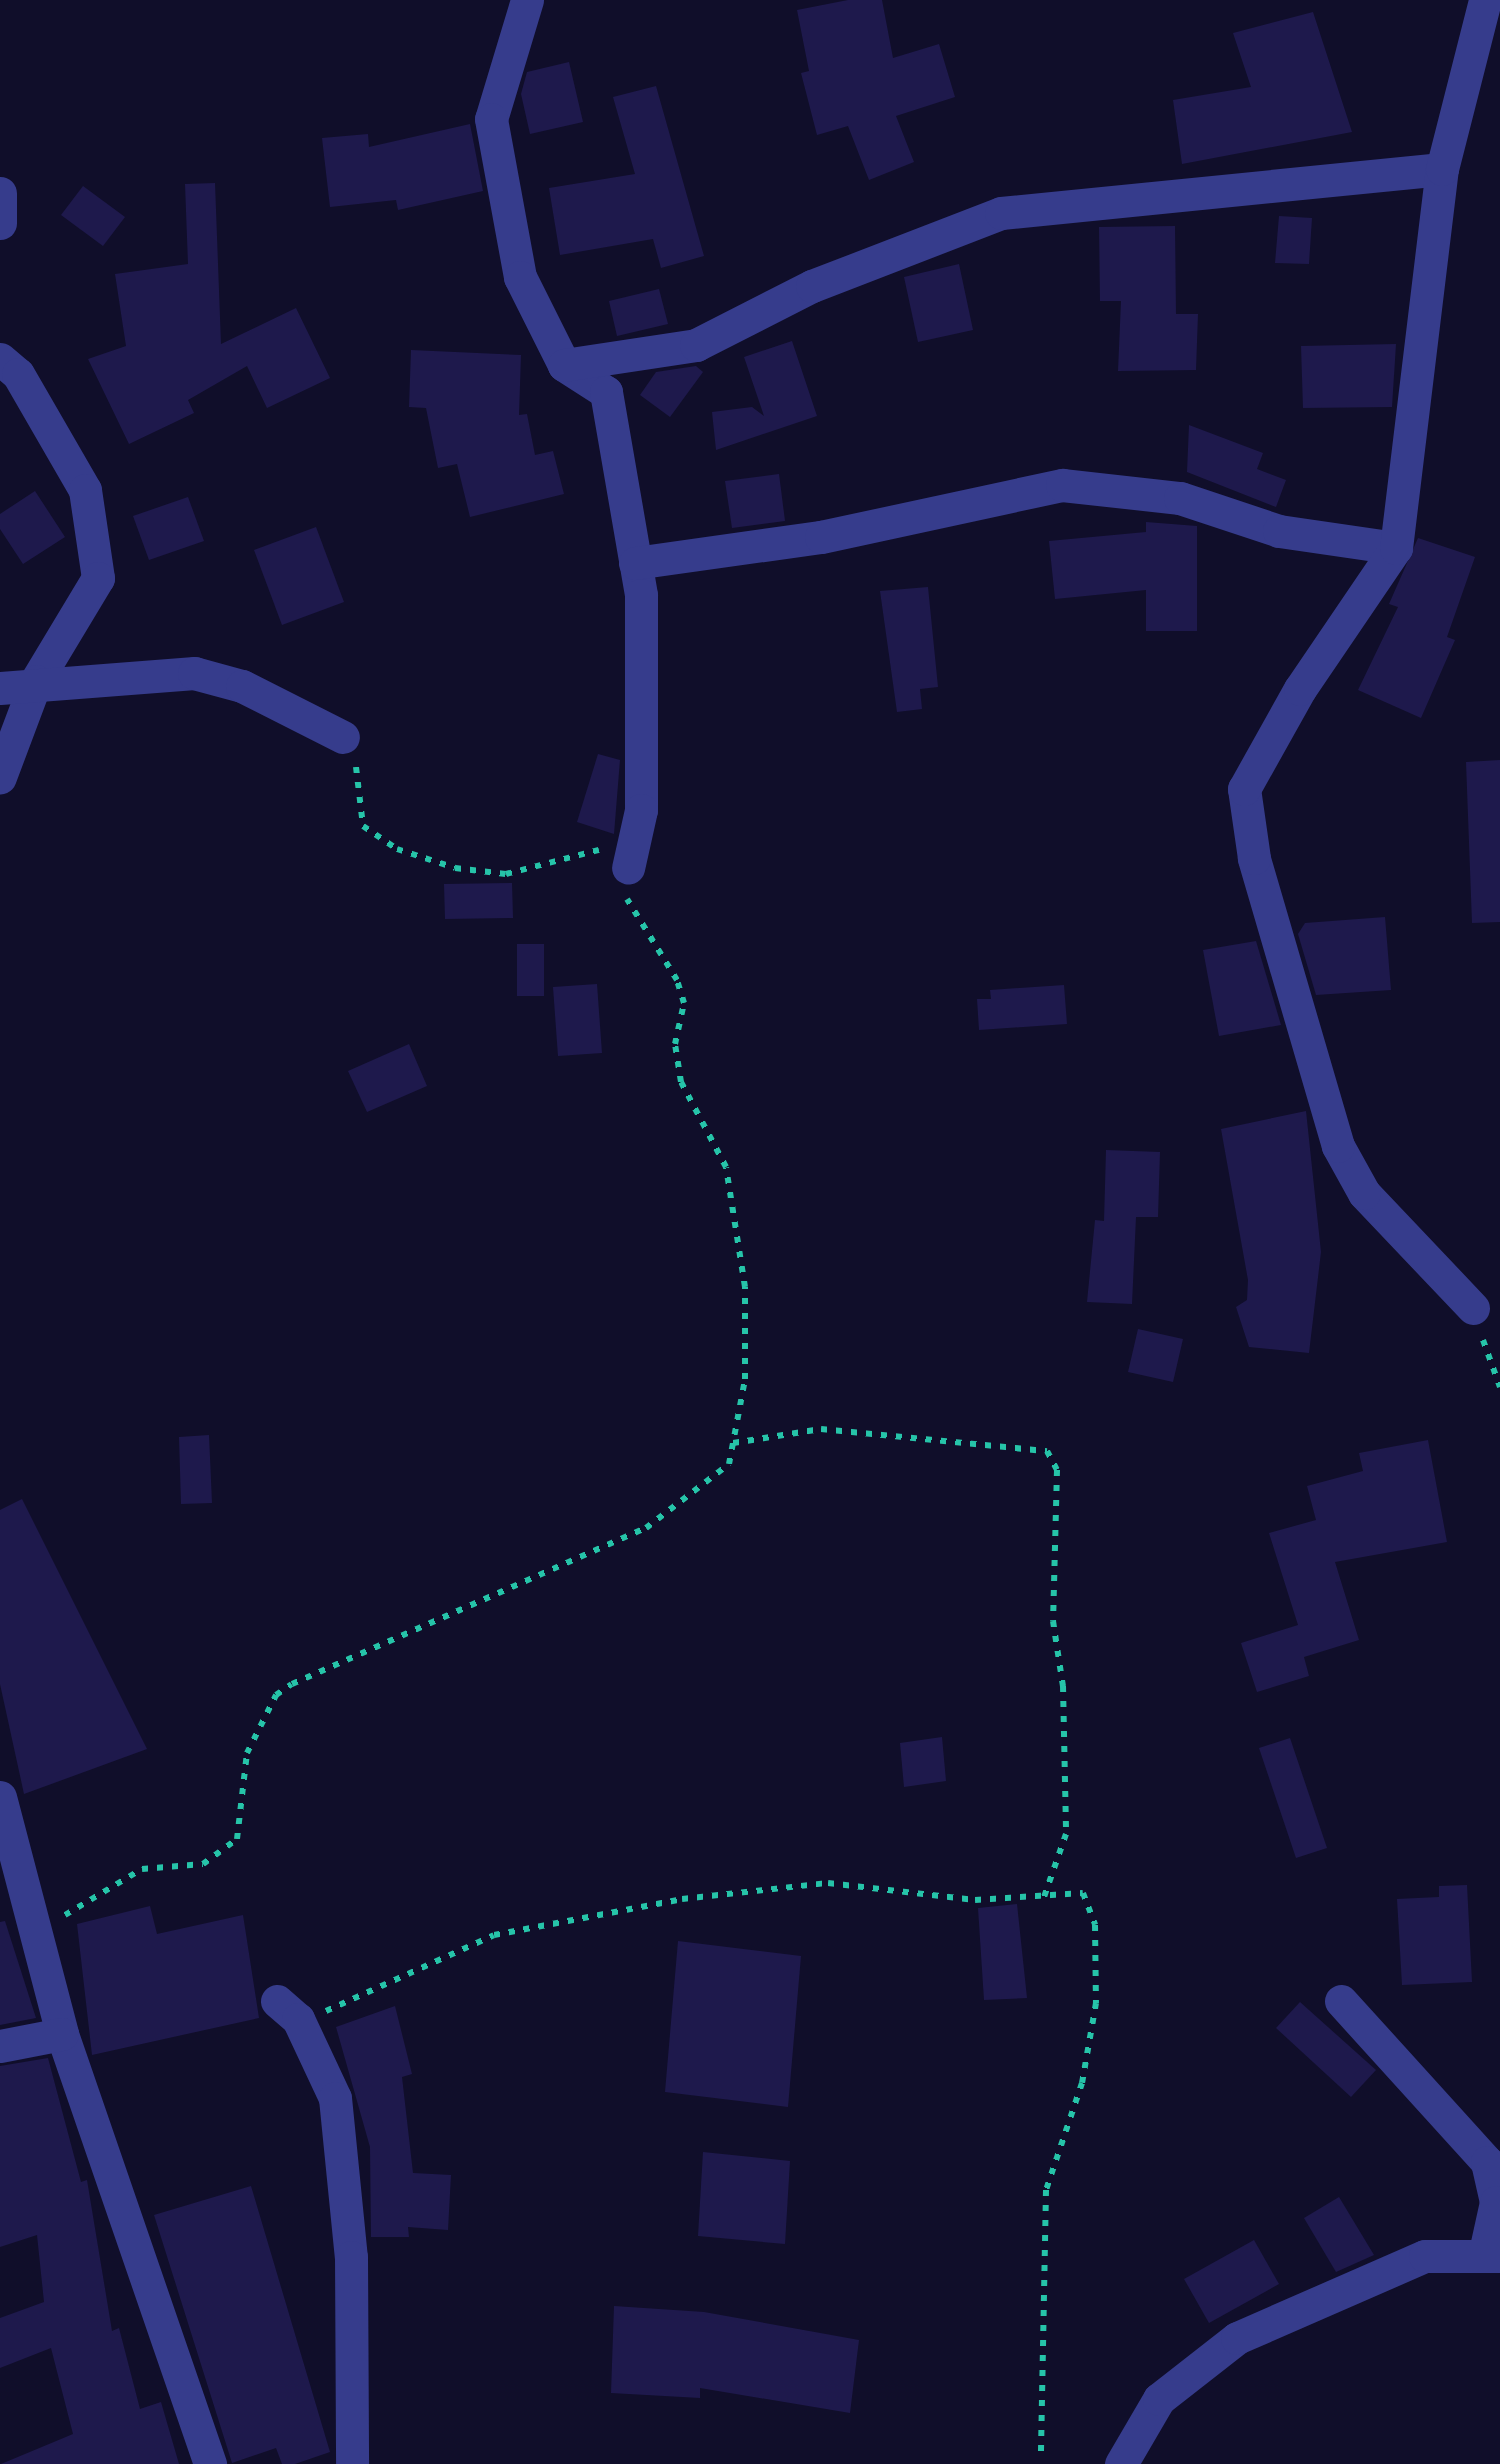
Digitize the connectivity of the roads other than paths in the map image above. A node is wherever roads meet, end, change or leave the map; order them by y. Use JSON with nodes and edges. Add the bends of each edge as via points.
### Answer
{"nodes":[{"id":1,"x":527,"y":0,"type":"edge"},
{"id":2,"x":1485,"y":0,"type":"edge"},
{"id":3,"x":1442,"y":169,"type":"junction"},
{"id":4,"x":0,"y":194,"type":"edge"},
{"id":5,"x":0,"y":223,"type":"edge"},
{"id":6,"x":0,"y":359,"type":"edge"},
{"id":7,"x":564,"y":365,"type":"junction"},
{"id":8,"x":1396,"y":548,"type":"junction"},
{"id":9,"x":635,"y":563,"type":"junction"},
{"id":10,"x":36,"y":681,"type":"junction"},
{"id":11,"x":0,"y":688,"type":"edge"},
{"id":12,"x":350,"y":746,"type":"road end"},
{"id":13,"x":0,"y":777,"type":"edge"},
{"id":14,"x":630,"y":854,"type":"road end"},
{"id":15,"x":1473,"y":1308,"type":"road end"},
{"id":16,"x":0,"y":1797,"type":"edge"},
{"id":17,"x":277,"y":2000,"type":"dead end"},
{"id":18,"x":1341,"y":2001,"type":"dead end"},
{"id":19,"x":62,"y":2034,"type":"junction"},
{"id":20,"x":0,"y":2046,"type":"edge"},
{"id":21,"x":1493,"y":2254,"type":"edge"},
{"id":22,"x":210,"y":2464,"type":"edge"},
{"id":23,"x":352,"y":2464,"type":"edge"},
{"id":24,"x":1121,"y":2464,"type":"edge"}],
"edges":[{"from":1,"to":7,"type":"street","via":[[491,119],[520,277]]},
{"from":2,"to":3,"type":"street"},
{"from":3,"to":7,"type":"street","via":[[1001,213],[812,286],[696,345]]},
{"from":3,"to":8,"type":"street"},
{"from":4,"to":5,"type":"street"},
{"from":6,"to":10,"type":"street","via":[[18,374],[85,490],[98,578]]},
{"from":7,"to":9,"type":"street","via":[[605,392]]},
{"from":8,"to":9,"type":"street","via":[[1279,531],[1180,498],[1062,485],[821,537]]},
{"from":8,"to":15,"type":"street","via":[[1300,688],[1244,789],[1254,858],[1338,1146],[1373,1203]]},
{"from":9,"to":14,"type":"street","via":[[641,811]]},
{"from":10,"to":11,"type":"street"},
{"from":10,"to":12,"type":"street","via":[[194,674],[242,686]]},
{"from":10,"to":13,"type":"street"},
{"from":16,"to":19,"type":"street"},
{"from":17,"to":23,"type":"street","via":[[304,2028],[335,2098],[346,2177]]},
{"from":18,"to":21,"type":"street","via":[[1486,2162],[1496,2202]]},
{"from":19,"to":20,"type":"street"},
{"from":19,"to":22,"type":"street"},
{"from":21,"to":24,"type":"street","via":[[1391,2266],[1238,2338],[1179,2378]]}]}
